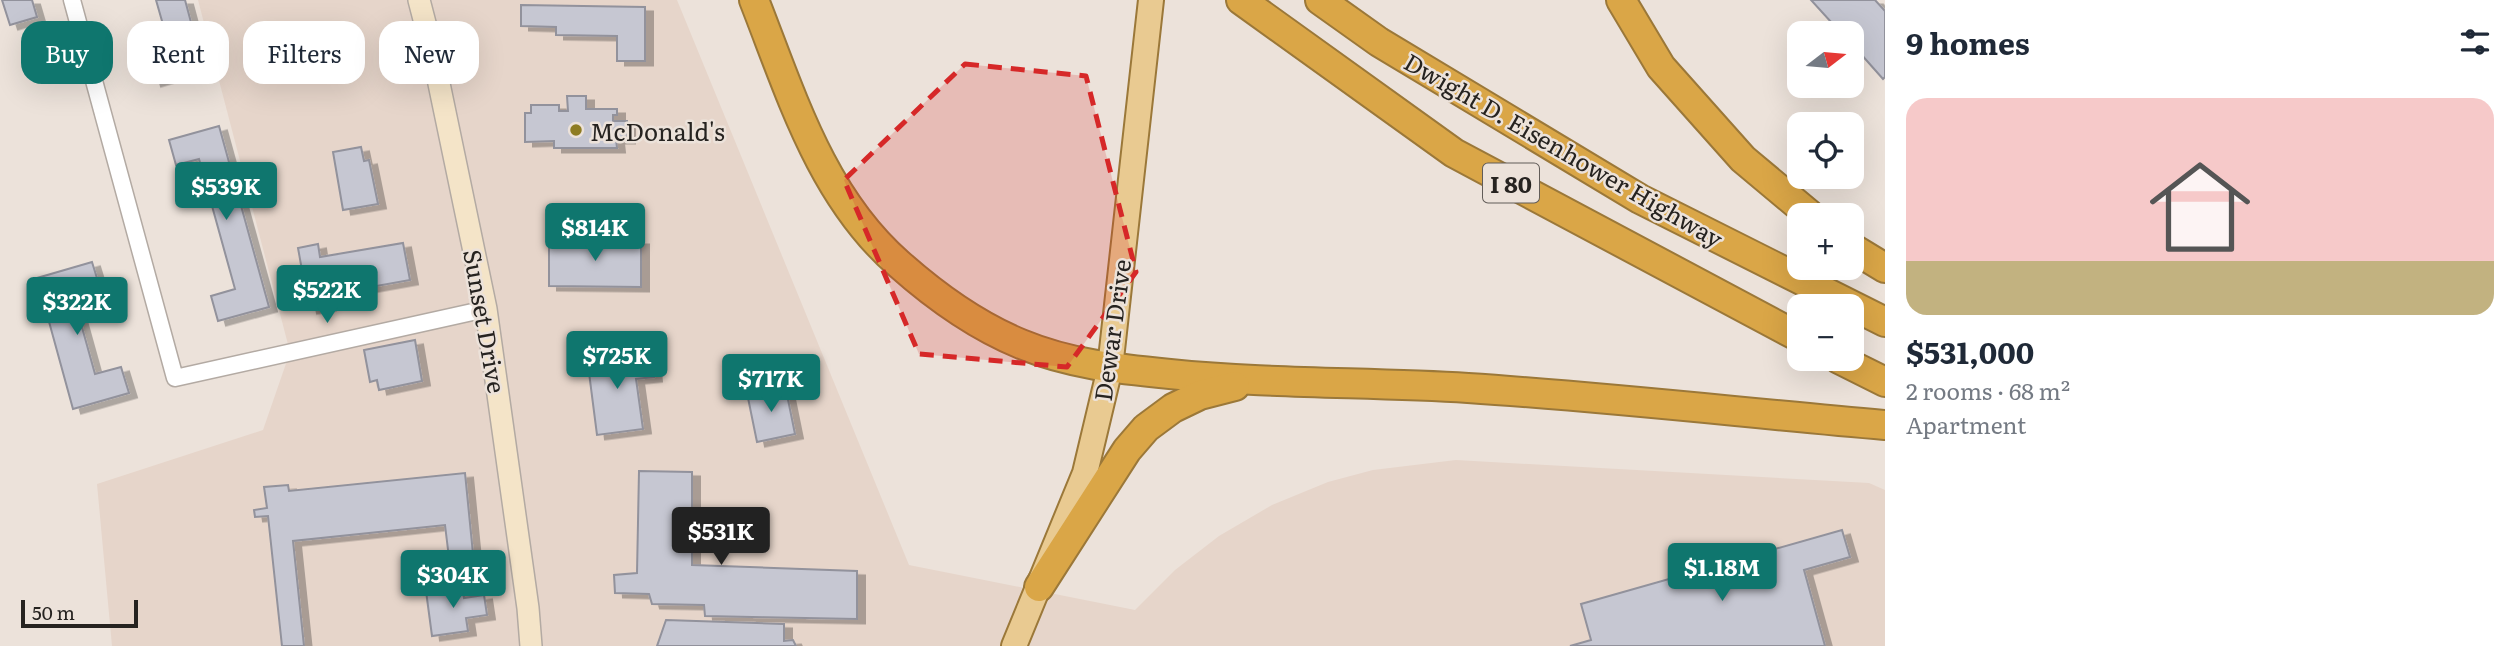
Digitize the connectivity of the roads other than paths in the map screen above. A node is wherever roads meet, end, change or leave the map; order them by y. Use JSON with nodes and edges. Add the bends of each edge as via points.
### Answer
{"nodes":[{"id":1,"x":72,"y":0,"type":"edge"},
{"id":2,"x":419,"y":0,"type":"edge"},
{"id":3,"x":754,"y":0,"type":"edge"},
{"id":4,"x":1151,"y":0,"type":"edge"},
{"id":5,"x":1241,"y":0,"type":"edge"},
{"id":6,"x":1320,"y":0,"type":"edge"},
{"id":7,"x":1621,"y":0,"type":"edge"},
{"id":8,"x":1796,"y":203,"type":"edge"},
{"id":9,"x":1864,"y":255,"type":"edge"},
{"id":10,"x":1885,"y":268,"type":"edge"},
{"id":11,"x":486,"y":309,"type":"junction"},
{"id":12,"x":1885,"y":322,"type":"edge"},
{"id":13,"x":1787,"y":332,"type":"edge"},
{"id":14,"x":1110,"y":368,"type":"junction"},
{"id":15,"x":1863,"y":371,"type":"edge"},
{"id":16,"x":1255,"y":380,"type":"junction"},
{"id":17,"x":1885,"y":382,"type":"edge"},
{"id":18,"x":1885,"y":425,"type":"edge"},
{"id":19,"x":1040,"y":587,"type":"junction"},
{"id":20,"x":531,"y":646,"type":"edge"},
{"id":21,"x":1014,"y":646,"type":"edge"}],
"edges":[{"from":1,"to":11,"type":"street","via":[[175,377]]},
{"from":2,"to":11,"type":"street","name":"Sunset Drive"},
{"from":3,"to":14,"type":"highway","via":[[818,158],[864,228],[897,263],[937,295],[1022,345]]},
{"from":4,"to":14,"type":"main road","name":"Dewar Drive"},
{"from":5,"to":13,"type":"highway","name":"Dwight D. Eisenhower Highway","number":"I 80","via":[[1454,153]]},
{"from":6,"to":12,"type":"highway","name":"Dwight D. Eisenhower Highway","number":"I 80","via":[[1378,42],[1640,199]]},
{"from":7,"to":8,"type":"highway","via":[[1661,67],[1743,159]]},
{"from":9,"to":10,"type":"highway"},
{"from":11,"to":20,"type":"street","name":"Sunset Drive"},
{"from":14,"to":16,"type":"highway"},
{"from":14,"to":19,"type":"main road","name":"Dewar Drive","via":[[1085,473]]},
{"from":15,"to":17,"type":"highway"},
{"from":16,"to":18,"type":"highway","via":[[1468,388]]},
{"from":16,"to":19,"type":"highway","via":[[1200,395],[1146,428],[1127,450]]},
{"from":19,"to":21,"type":"main road","name":"Dewar Drive"}]}
